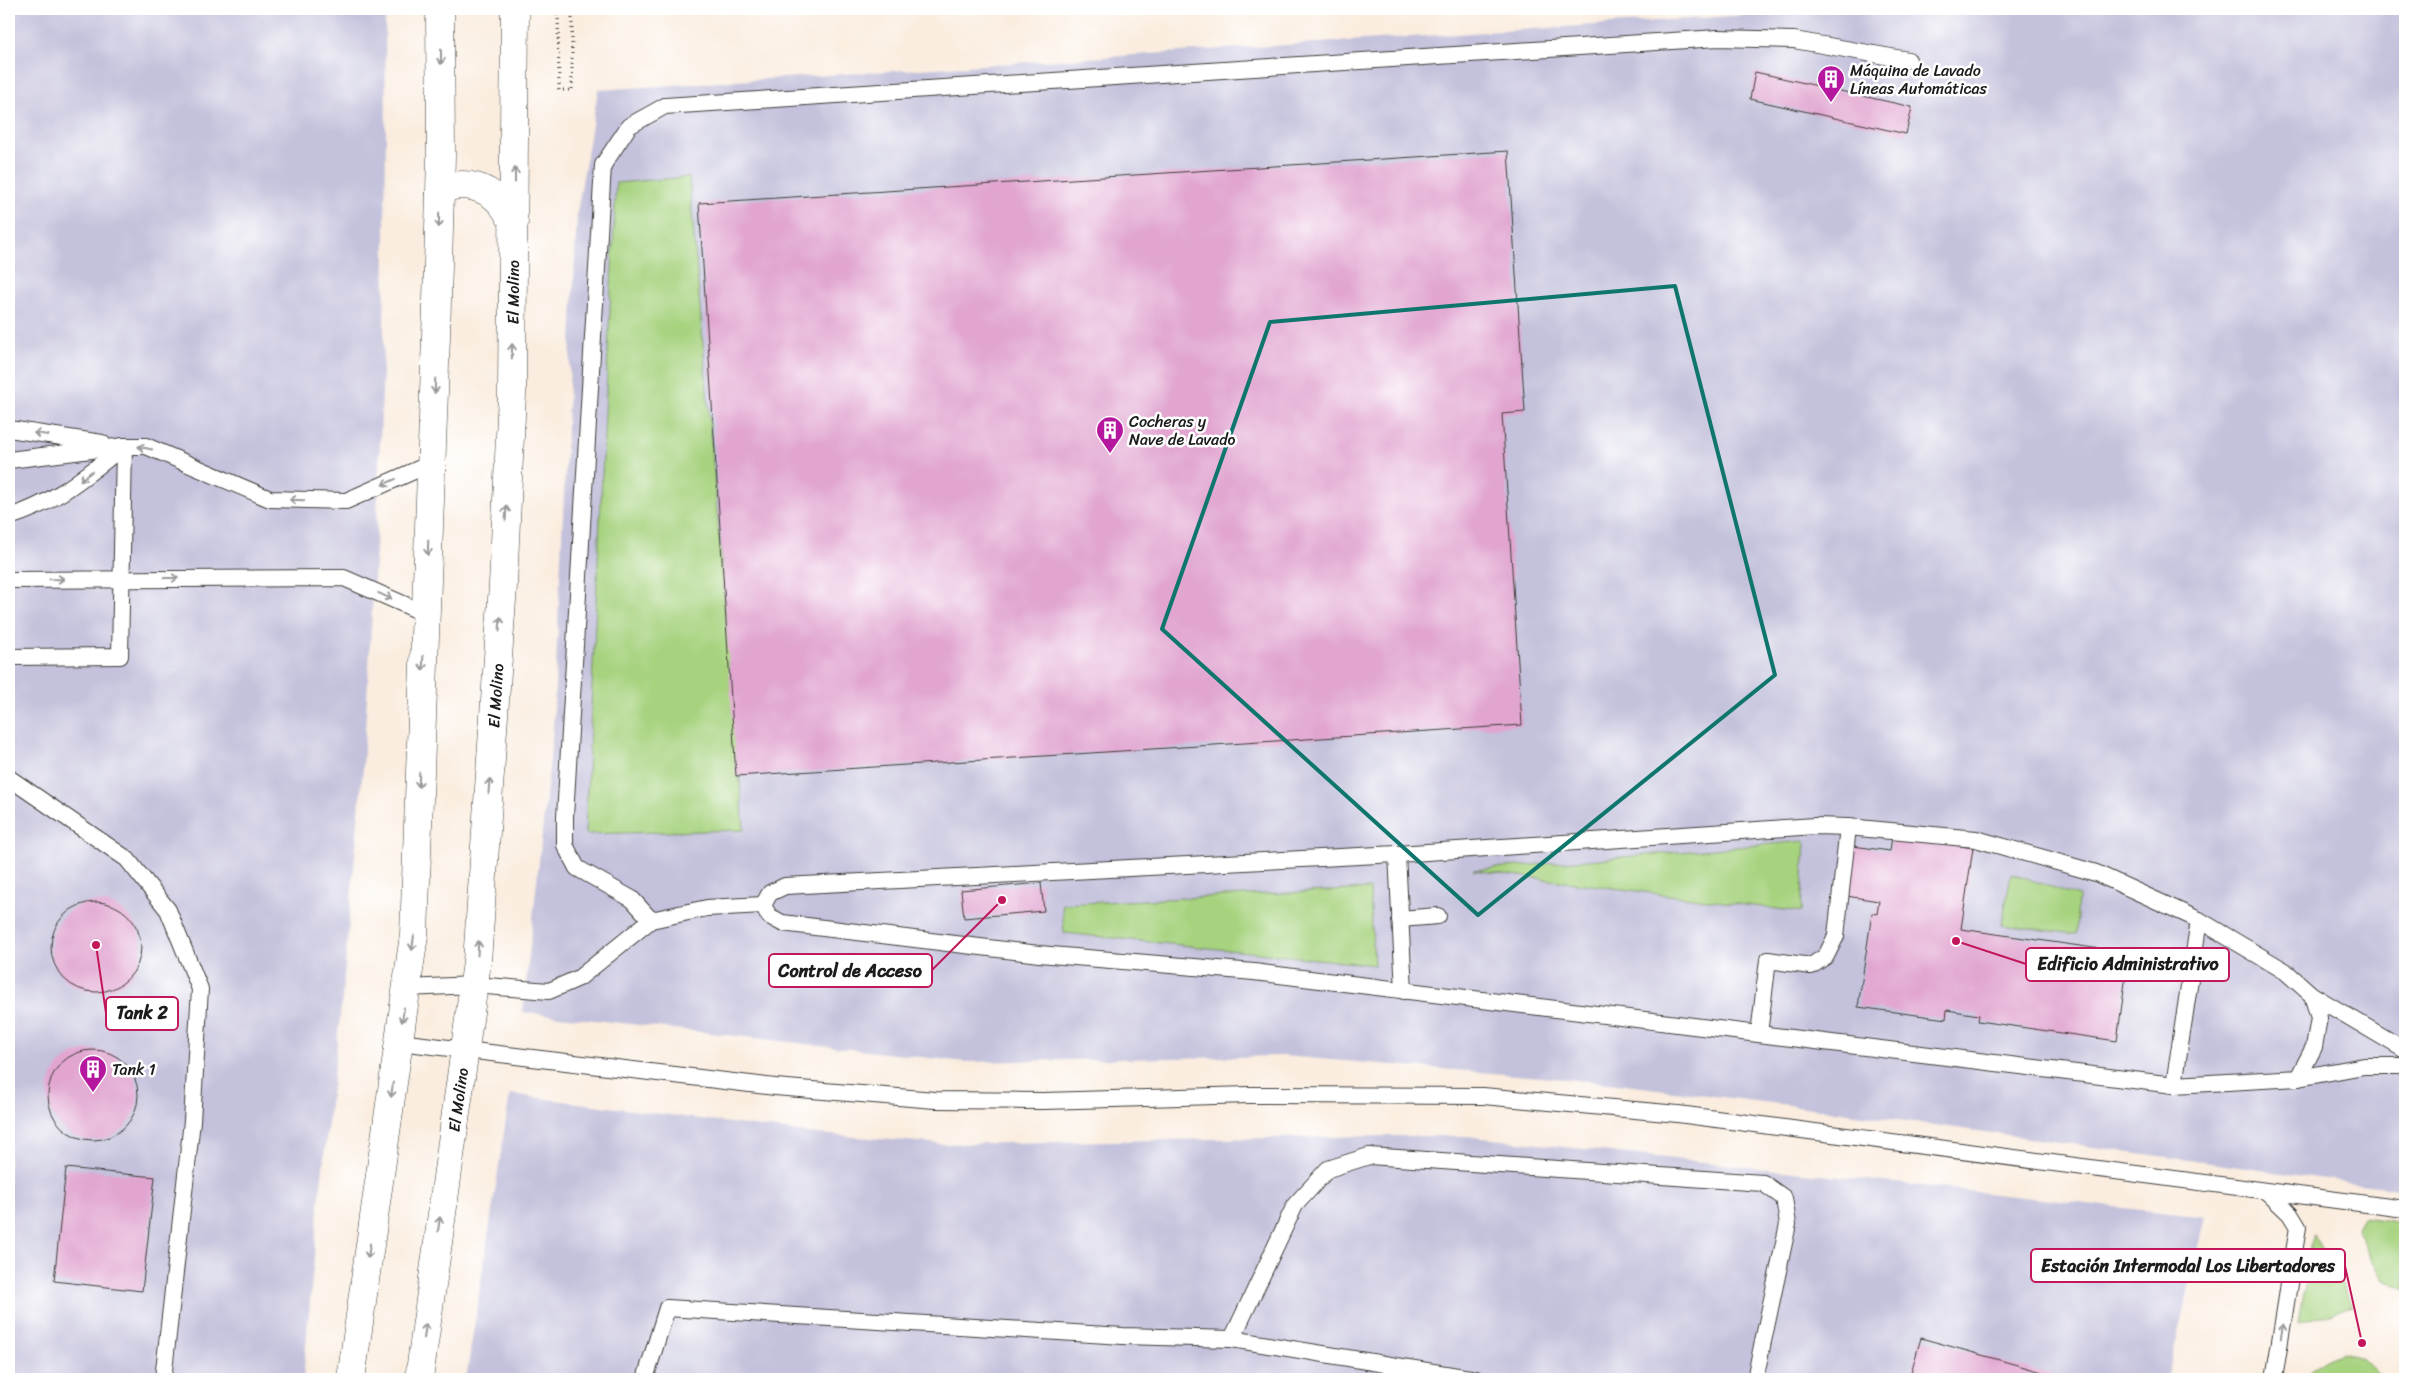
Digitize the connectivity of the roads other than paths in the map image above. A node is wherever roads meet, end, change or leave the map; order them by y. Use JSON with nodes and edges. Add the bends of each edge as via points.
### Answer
{"nodes":[{"id":1,"x":440,"y":9,"type":"edge"},
{"id":2,"x":514,"y":9,"type":"edge"},
{"id":3,"x":1908,"y":60,"type":"dead end"},
{"id":4,"x":440,"y":193,"type":"junction"},
{"id":5,"x":514,"y":223,"type":"junction"},
{"id":6,"x":9,"y":429,"type":"edge"},
{"id":7,"x":124,"y":446,"type":"junction"},
{"id":8,"x":9,"y":460,"type":"edge"},
{"id":9,"x":432,"y":462,"type":"junction"},
{"id":10,"x":9,"y":517,"type":"edge"},
{"id":11,"x":122,"y":578,"type":"junction"},
{"id":12,"x":9,"y":580,"type":"edge"},
{"id":13,"x":426,"y":614,"type":"junction"},
{"id":14,"x":9,"y":657,"type":"edge"},
{"id":15,"x":9,"y":778,"type":"edge"},
{"id":16,"x":1848,"y":827,"type":"junction"},
{"id":17,"x":1397,"y":854,"type":"junction"},
{"id":18,"x":763,"y":905,"type":"junction"},
{"id":19,"x":1438,"y":916,"type":"dead end"},
{"id":20,"x":1400,"y":919,"type":"junction"},
{"id":21,"x":651,"y":920,"type":"junction"},
{"id":22,"x":2199,"y":920,"type":"junction"},
{"id":23,"x":474,"y":986,"type":"junction"},
{"id":24,"x":407,"y":988,"type":"junction"},
{"id":25,"x":1404,"y":991,"type":"junction"},
{"id":26,"x":2312,"y":995,"type":"junction"},
{"id":27,"x":1759,"y":1034,"type":"junction"},
{"id":28,"x":399,"y":1042,"type":"junction"},
{"id":29,"x":465,"y":1049,"type":"junction"},
{"id":30,"x":2405,"y":1050,"type":"edge"},
{"id":31,"x":2405,"y":1066,"type":"edge"},
{"id":32,"x":2298,"y":1078,"type":"junction"},
{"id":33,"x":2174,"y":1085,"type":"junction"},
{"id":34,"x":2267,"y":1192,"type":"junction"},
{"id":35,"x":2405,"y":1209,"type":"edge"},
{"id":36,"x":1232,"y":1340,"type":"junction"},
{"id":37,"x":163,"y":1379,"type":"edge"},
{"id":38,"x":351,"y":1379,"type":"edge"},
{"id":39,"x":419,"y":1379,"type":"edge"},
{"id":40,"x":645,"y":1379,"type":"edge"},
{"id":41,"x":1476,"y":1379,"type":"edge"},
{"id":42,"x":1755,"y":1379,"type":"edge"},
{"id":43,"x":2274,"y":1379,"type":"edge"}],
"edges":[{"from":1,"to":4,"type":"street","one_way":true},
{"from":5,"to":2,"type":"street","name":"El Molino","one_way":true},
{"from":3,"to":21,"type":"lane","via":[[1794,40],[1718,38],[665,106],[629,126],[603,165],[565,845],[577,868],[632,898]]},
{"from":4,"to":5,"type":"street","via":[[452,185],[478,188],[500,202]]},
{"from":4,"to":9,"type":"street","one_way":true},
{"from":23,"to":5,"type":"street","name":"El Molino","one_way":true,"via":[[503,585],[512,394]]},
{"from":7,"to":6,"type":"lane","one_way":true},
{"from":7,"to":8,"type":"lane"},
{"from":9,"to":7,"type":"lane","one_way":true,"via":[[346,501],[270,499],[146,446]]},
{"from":7,"to":10,"type":"lane","one_way":true,"via":[[61,495]]},
{"from":7,"to":11,"type":"lane"},
{"from":9,"to":13,"type":"street","one_way":true},
{"from":12,"to":11,"type":"lane","one_way":true},
{"from":11,"to":13,"type":"lane","one_way":true,"via":[[344,578]]},
{"from":11,"to":14,"type":"lane","via":[[120,656]]},
{"from":13,"to":24,"type":"street","one_way":true,"via":[[414,935]]},
{"from":15,"to":37,"type":"lane","via":[[127,859],[168,910],[200,989],[192,1121]]},
{"from":16,"to":17,"type":"lane","via":[[1815,826]]},
{"from":16,"to":22,"type":"lane","via":[[1976,840],[2096,873]]},
{"from":16,"to":27,"type":"lane","via":[[1836,936],[1826,956],[1812,966],[1768,960]]},
{"from":17,"to":18,"type":"lane","via":[[784,886],[770,893]]},
{"from":17,"to":20,"type":"lane"},
{"from":18,"to":21,"type":"lane","via":[[707,908]]},
{"from":18,"to":25,"type":"lane","via":[[769,916],[782,923],[1039,954],[1254,972]]},
{"from":19,"to":20,"type":"lane"},
{"from":20,"to":25,"type":"lane"},
{"from":21,"to":23,"type":"lane","via":[[579,978],[549,991]]},
{"from":22,"to":26,"type":"lane","via":[[2285,971]]},
{"from":22,"to":33,"type":"lane"},
{"from":23,"to":24,"type":"lane"},
{"from":23,"to":29,"type":"street","name":"El Molino"},
{"from":24,"to":28,"type":"street","one_way":true},
{"from":25,"to":27,"type":"lane"},
{"from":26,"to":30,"type":"lane"},
{"from":26,"to":32,"type":"lane","via":[[2320,1018],[2314,1047]]},
{"from":27,"to":33,"type":"lane"},
{"from":28,"to":29,"type":"lane"},
{"from":28,"to":38,"type":"street","one_way":true},
{"from":29,"to":34,"type":"lane","via":[[774,1087],[934,1100],[1044,1101],[1249,1095],[1483,1096],[1678,1114]]},
{"from":39,"to":29,"type":"street","name":"El Molino","one_way":true},
{"from":31,"to":32,"type":"lane","via":[[2364,1066]]},
{"from":32,"to":33,"type":"lane"},
{"from":34,"to":35,"type":"lane"},
{"from":43,"to":34,"type":"lane","one_way":true,"via":[[2298,1227],[2290,1214]]},
{"from":36,"to":40,"type":"lane","via":[[1113,1336],[667,1308]]},
{"from":36,"to":41,"type":"lane"},
{"from":36,"to":42,"type":"lane","via":[[1295,1205],[1328,1170],[1369,1156],[1763,1183],[1784,1198],[1788,1224]]}]}
